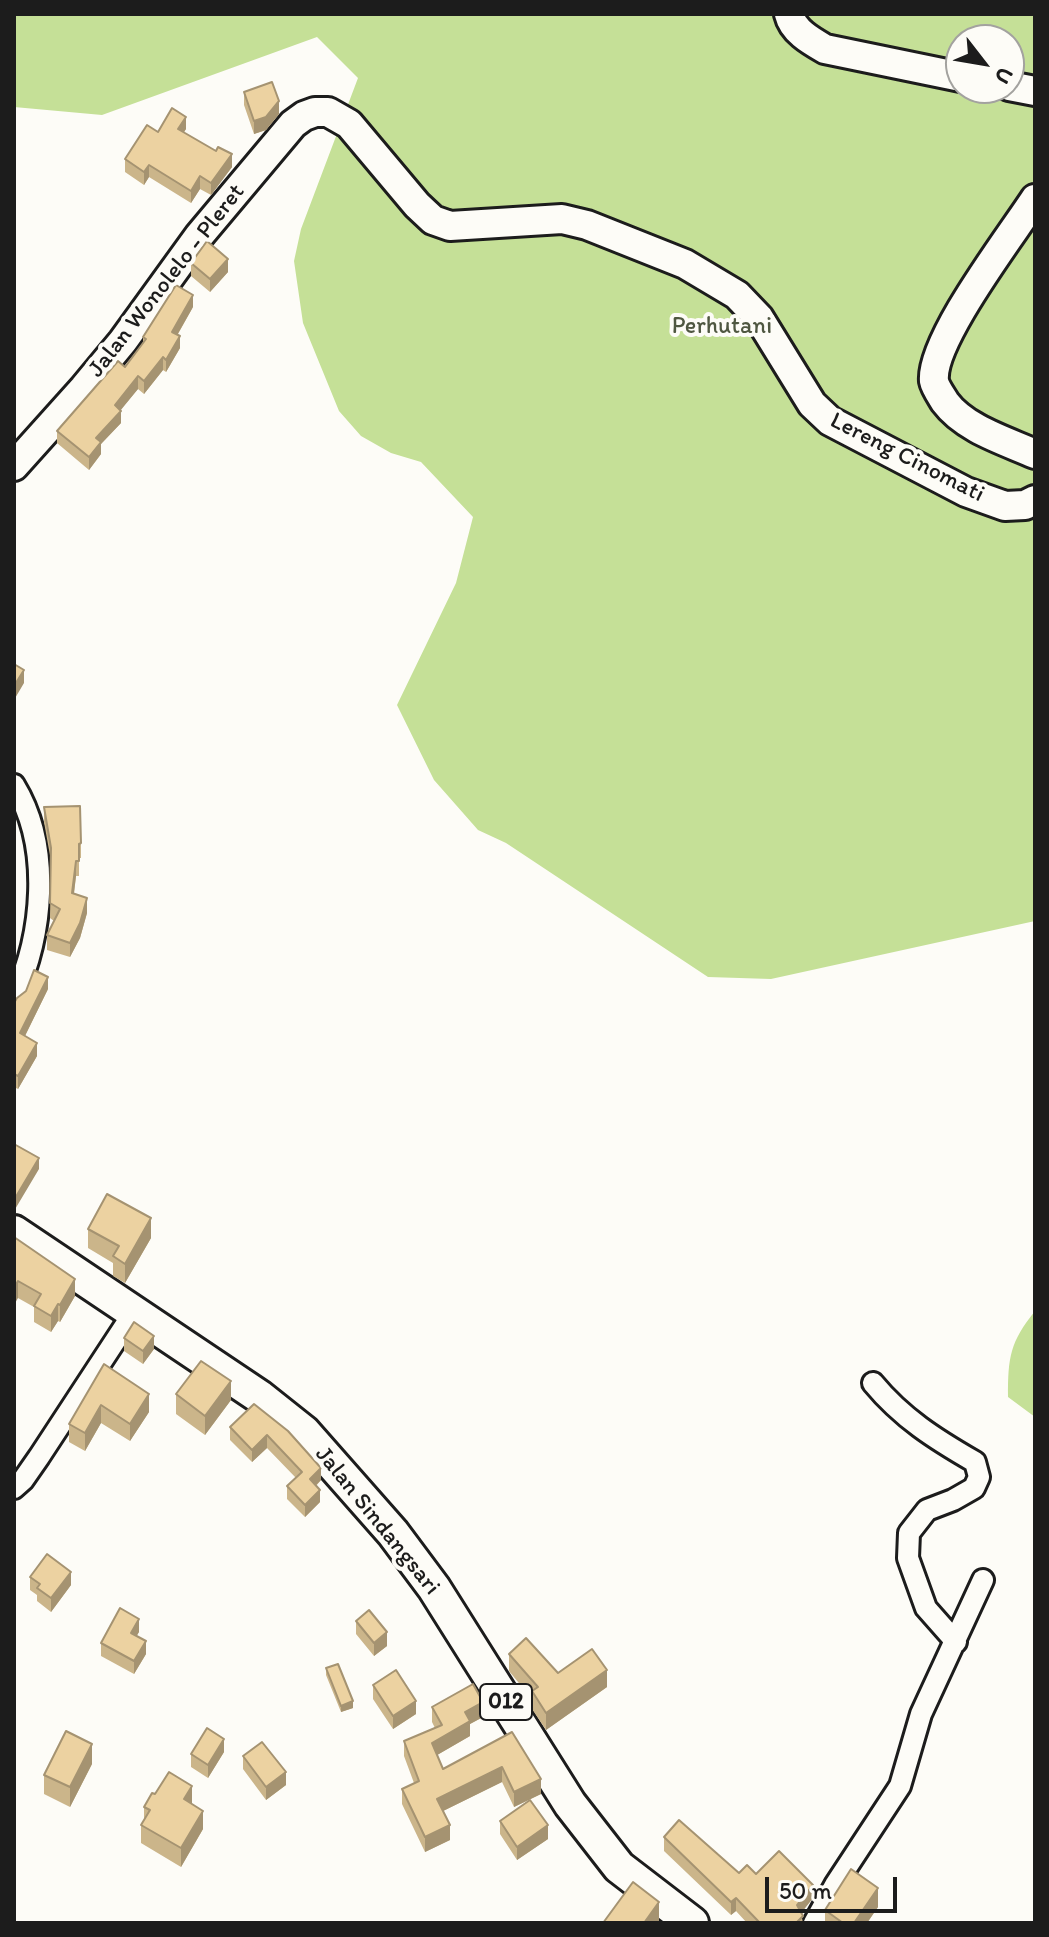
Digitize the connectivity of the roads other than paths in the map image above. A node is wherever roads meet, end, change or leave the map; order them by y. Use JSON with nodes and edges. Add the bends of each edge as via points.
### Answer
{"nodes":[{"id":1,"x":789,"y":14,"type":"edge"},
{"id":2,"x":945,"y":74,"type":"edge"},
{"id":3,"x":328,"y":112,"type":"joint"},
{"id":4,"x":1035,"y":199,"type":"edge"},
{"id":5,"x":1035,"y":454,"type":"edge"},
{"id":6,"x":14,"y":466,"type":"edge"},
{"id":7,"x":1035,"y":500,"type":"edge"},
{"id":8,"x":14,"y":785,"type":"edge"},
{"id":9,"x":14,"y":998,"type":"edge"},
{"id":10,"x":14,"y":1232,"type":"edge"},
{"id":11,"x":134,"y":1312,"type":"junction"},
{"id":12,"x":873,"y":1383,"type":"dead end"},
{"id":13,"x":14,"y":1488,"type":"edge"},
{"id":14,"x":983,"y":1580,"type":"dead end"},
{"id":15,"x":956,"y":1642,"type":"junction"},
{"id":16,"x":692,"y":1923,"type":"edge"},
{"id":17,"x":814,"y":1923,"type":"edge"}],
"edges":[{"from":1,"to":2,"type":"main road","via":[[800,31],[825,49]]},
{"from":3,"to":6,"type":"main road","name":"Jalan Wonolelo - Pleret","via":[[315,112],[293,124],[199,236],[113,352]]},
{"from":3,"to":7,"type":"main road","name":"Lereng Cinomati","via":[[349,124],[433,220],[467,227],[562,219],[685,264],[737,295],[759,318],[812,404],[830,421],[966,492],[1005,506]]},
{"from":4,"to":5,"type":"main road","via":[[952,326],[934,382],[962,419]]},
{"from":8,"to":9,"type":"street","via":[[28,815],[39,874],[30,955]]},
{"from":10,"to":11,"type":"main road","name":"Jalan Sindangsari","number":"012"},
{"from":11,"to":13,"type":"street"},
{"from":11,"to":16,"type":"main road","name":"Jalan Sindangsari","number":"012","via":[[304,1432],[434,1588],[593,1837],[619,1867]]},
{"from":12,"to":15,"type":"street","via":[[892,1407],[975,1462],[979,1477],[974,1488],[927,1510],[909,1533],[908,1558],[926,1608]]},
{"from":14,"to":15,"type":"street"},
{"from":15,"to":17,"type":"street","via":[[921,1714],[900,1786]]}]}
